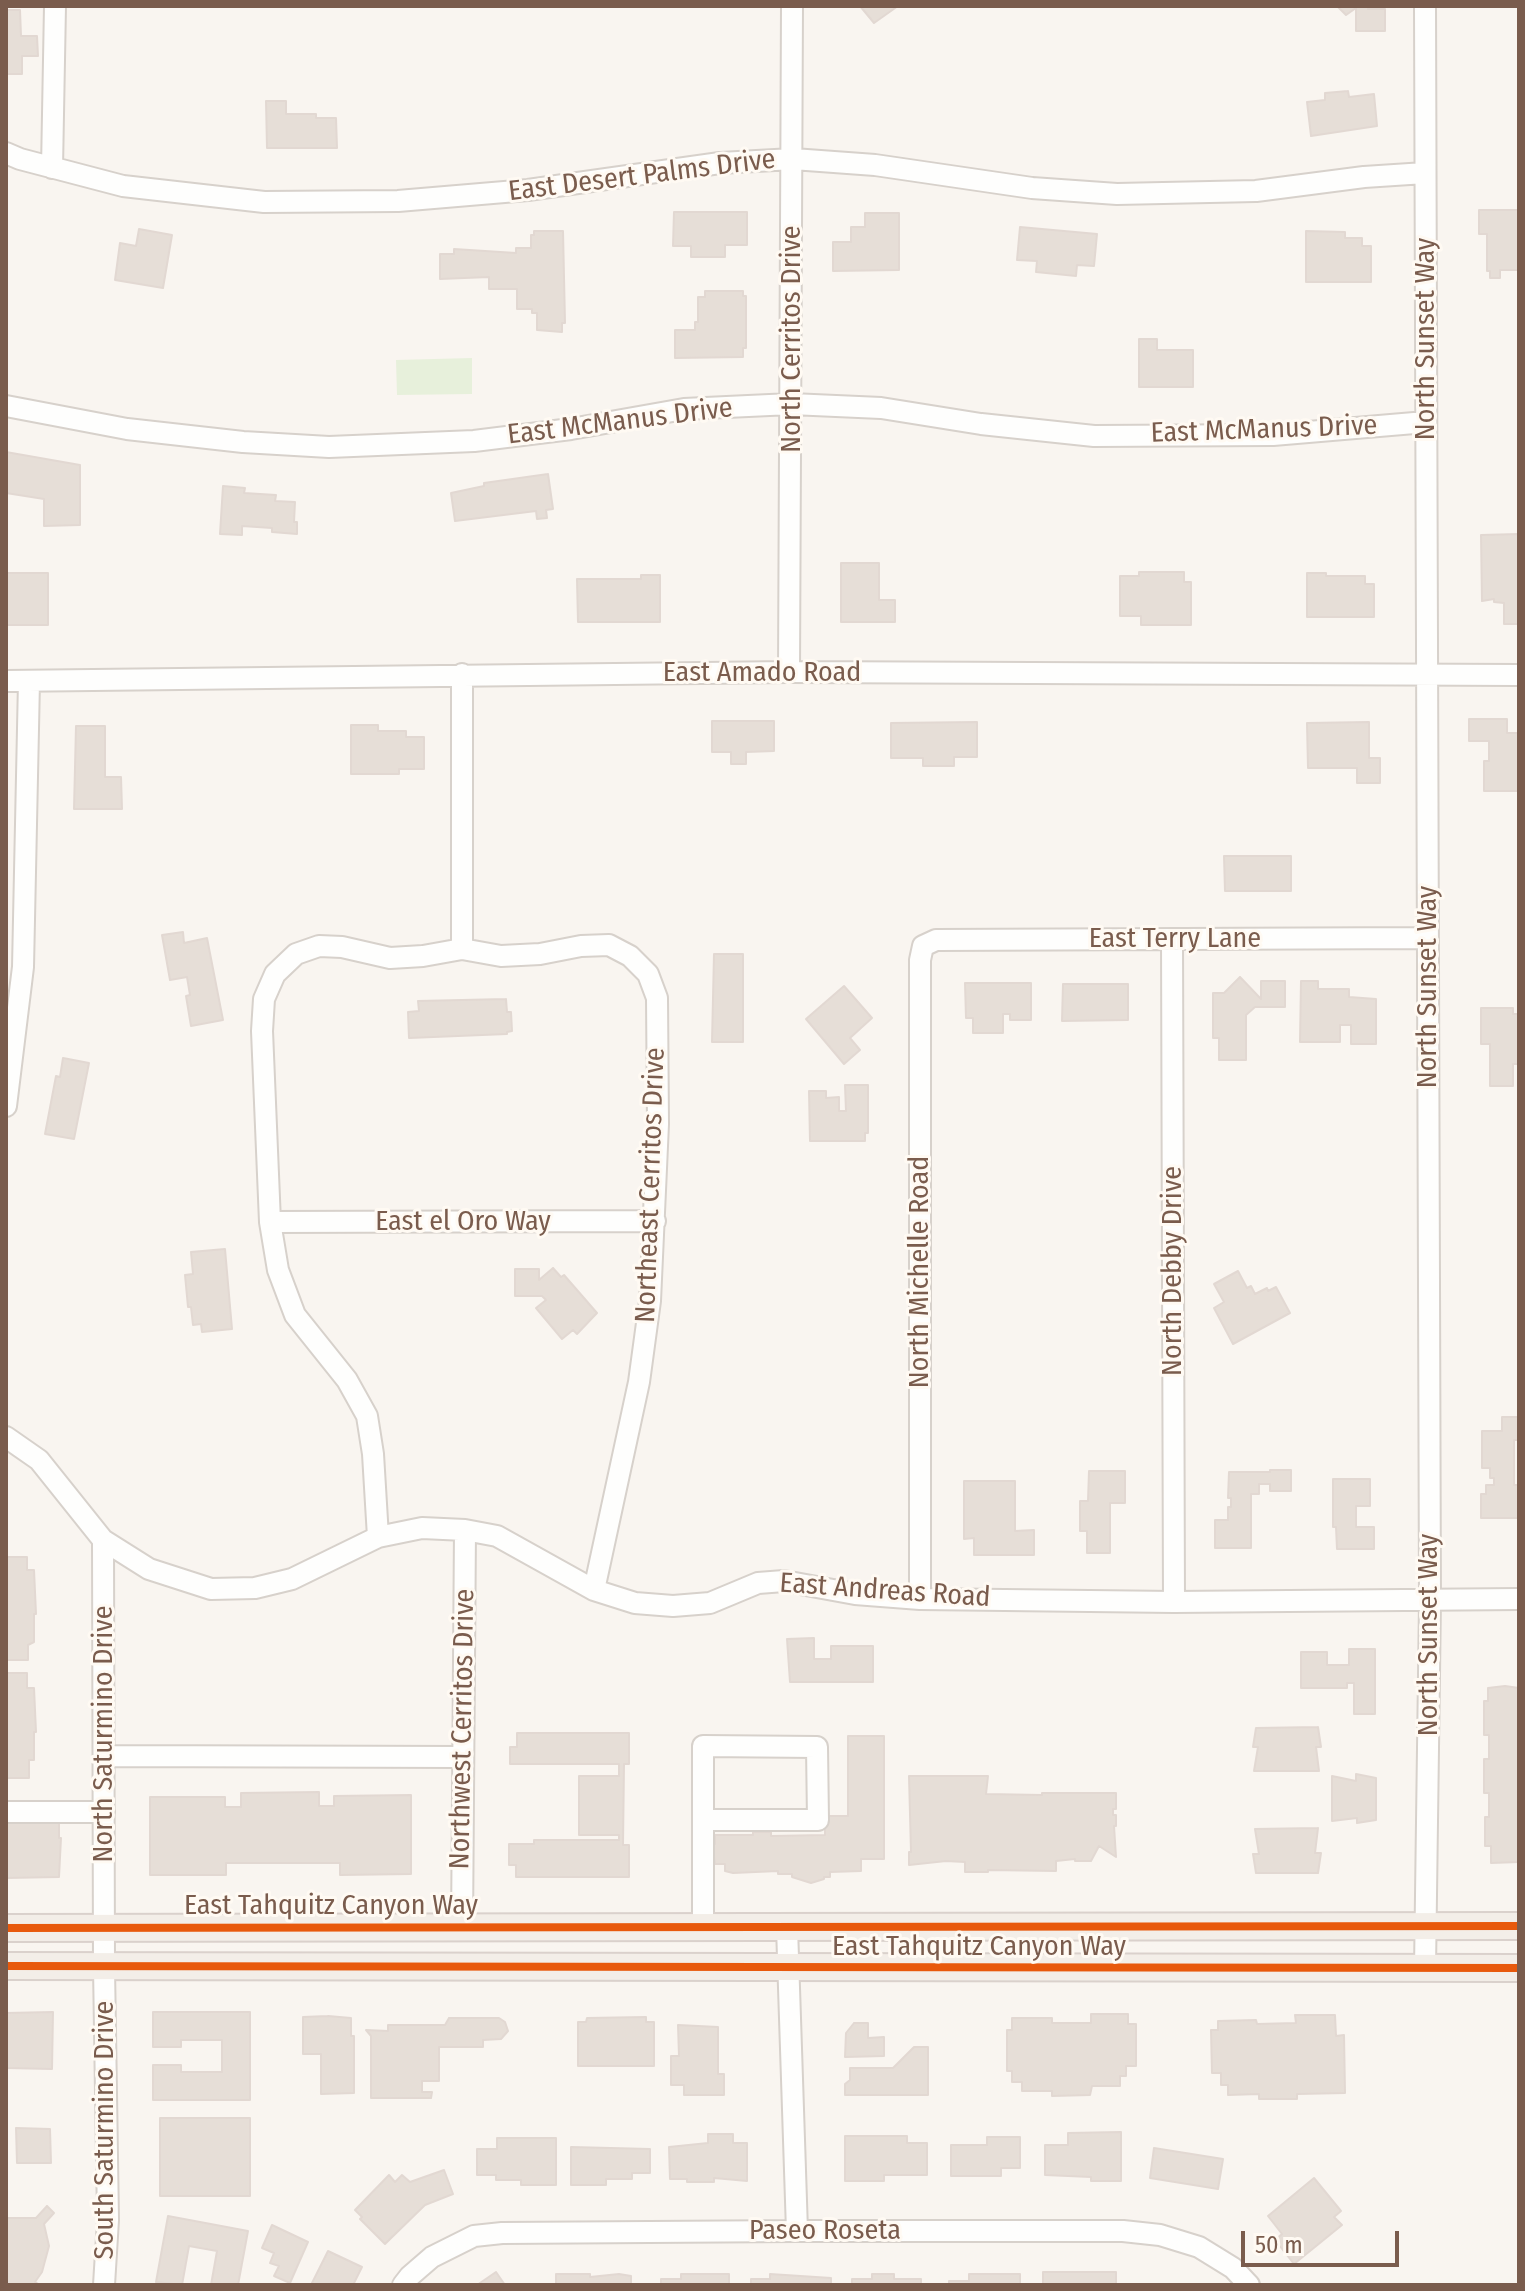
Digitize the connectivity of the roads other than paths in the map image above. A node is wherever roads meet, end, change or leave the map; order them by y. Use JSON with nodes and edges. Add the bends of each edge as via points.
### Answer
{"nodes":[{"id":1,"x":55,"y":6,"type":"edge"},
{"id":2,"x":792,"y":6,"type":"edge"},
{"id":3,"x":1425,"y":6,"type":"edge"},
{"id":4,"x":6,"y":153,"type":"edge"},
{"id":5,"x":793,"y":159,"type":"junction"},
{"id":6,"x":52,"y":168,"type":"junction"},
{"id":7,"x":1425,"y":173,"type":"junction"},
{"id":8,"x":791,"y":404,"type":"junction"},
{"id":9,"x":6,"y":406,"type":"edge"},
{"id":10,"x":1426,"y":422,"type":"junction"},
{"id":11,"x":789,"y":672,"type":"junction"},
{"id":12,"x":462,"y":674,"type":"junction"},
{"id":13,"x":1519,"y":675,"type":"edge"},
{"id":14,"x":1428,"y":676,"type":"junction"},
{"id":15,"x":6,"y":681,"type":"edge"},
{"id":16,"x":29,"y":681,"type":"junction"},
{"id":17,"x":1428,"y":938,"type":"junction"},
{"id":18,"x":1172,"y":939,"type":"junction"},
{"id":19,"x":923,"y":946,"type":"joint"},
{"id":20,"x":462,"y":949,"type":"junction"},
{"id":21,"x":14,"y":965,"type":"edge"},
{"id":22,"x":6,"y":1106,"type":"edge"},
{"id":23,"x":655,"y":1221,"type":"junction"},
{"id":24,"x":270,"y":1222,"type":"junction"},
{"id":25,"x":6,"y":1437,"type":"edge"},
{"id":26,"x":465,"y":1530,"type":"junction"},
{"id":27,"x":378,"y":1537,"type":"junction"},
{"id":28,"x":103,"y":1540,"type":"junction"},
{"id":29,"x":594,"y":1590,"type":"junction"},
{"id":30,"x":920,"y":1599,"type":"junction"},
{"id":31,"x":1519,"y":1599,"type":"edge"},
{"id":32,"x":1430,"y":1601,"type":"junction"},
{"id":33,"x":1174,"y":1602,"type":"junction"},
{"id":34,"x":104,"y":1756,"type":"junction"},
{"id":35,"x":463,"y":1757,"type":"junction"},
{"id":36,"x":6,"y":1812,"type":"edge"},
{"id":37,"x":104,"y":1812,"type":"junction"},
{"id":38,"x":703,"y":1820,"type":"junction"},
{"id":39,"x":1519,"y":1926,"type":"edge"},
{"id":40,"x":787,"y":1927,"type":"junction"},
{"id":41,"x":1426,"y":1927,"type":"junction"},
{"id":42,"x":6,"y":1928,"type":"edge"},
{"id":43,"x":104,"y":1928,"type":"junction"},
{"id":44,"x":462,"y":1928,"type":"junction"},
{"id":45,"x":703,"y":1928,"type":"junction"},
{"id":46,"x":6,"y":1966,"type":"edge"},
{"id":47,"x":104,"y":1967,"type":"junction"},
{"id":48,"x":787,"y":1968,"type":"junction"},
{"id":49,"x":1519,"y":1968,"type":"edge"},
{"id":50,"x":1425,"y":1969,"type":"junction"},
{"id":51,"x":797,"y":2231,"type":"junction"},
{"id":52,"x":104,"y":2285,"type":"edge"},
{"id":53,"x":403,"y":2285,"type":"edge"},
{"id":54,"x":1249,"y":2285,"type":"edge"}],
"edges":[{"from":1,"to":6,"type":"street"},
{"from":2,"to":5,"type":"street","name":"North Cerritos Drive"},
{"from":3,"to":7,"type":"street","name":"North Sunset Way"},
{"from":4,"to":6,"type":"street","name":"East Desert Palms Drive"},
{"from":5,"to":6,"type":"street","name":"East Desert Palms Drive","via":[[720,163],[528,190],[368,201],[264,202],[123,186]]},
{"from":5,"to":7,"type":"street","name":"East Desert Palms Drive","via":[[1117,194],[1256,191]]},
{"from":5,"to":8,"type":"street","name":"North Cerritos Drive"},
{"from":7,"to":10,"type":"street","name":"North Sunset Way"},
{"from":8,"to":9,"type":"street","name":"East McManus Drive","via":[[684,409],[474,441],[329,447],[127,429]]},
{"from":8,"to":10,"type":"street","name":"East McManus Drive","via":[[881,408],[1094,436],[1273,435]]},
{"from":8,"to":11,"type":"street","name":"North Cerritos Drive"},
{"from":10,"to":14,"type":"street","name":"North Sunset Way"},
{"from":11,"to":12,"type":"street","name":"East Amado Road"},
{"from":11,"to":14,"type":"street","name":"East Amado Road"},
{"from":12,"to":16,"type":"street","name":"East Amado Road"},
{"from":12,"to":20,"type":"street"},
{"from":13,"to":14,"type":"street","name":"East Amado Road"},
{"from":14,"to":17,"type":"street","name":"North Sunset Way"},
{"from":15,"to":16,"type":"street","name":"East Amado Road"},
{"from":16,"to":21,"type":"street"},
{"from":17,"to":18,"type":"street","name":"East Terry Lane"},
{"from":17,"to":32,"type":"street","name":"North Sunset Way"},
{"from":18,"to":19,"type":"street","name":"East Terry Lane","via":[[936,940]]},
{"from":18,"to":33,"type":"street","name":"North Debby Drive"},
{"from":19,"to":30,"type":"street","name":"North Michelle Road"},
{"from":20,"to":23,"type":"street","name":"Northeast Cerritos Drive","via":[[501,956],[609,945],[648,974],[657,998]]},
{"from":20,"to":24,"type":"street","via":[[390,958],[319,946],[296,954],[275,974],[264,999],[262,1031]]},
{"from":21,"to":22,"type":"street"},
{"from":23,"to":24,"type":"street","name":"East el Oro Way"},
{"from":23,"to":29,"type":"street","name":"Northeast Cerritos Drive","via":[[639,1382]]},
{"from":24,"to":27,"type":"street","via":[[278,1270],[295,1315],[347,1380],[367,1416]]},
{"from":25,"to":28,"type":"street","name":"East Andreas Road","via":[[39,1460]]},
{"from":26,"to":27,"type":"street","name":"East Andreas Road","via":[[422,1528]]},
{"from":26,"to":29,"type":"street","name":"East Andreas Road","via":[[497,1536]]},
{"from":26,"to":35,"type":"street","name":"Northwest Cerritos Drive"},
{"from":27,"to":28,"type":"street","name":"East Andreas Road","via":[[292,1579],[255,1588],[211,1589],[149,1569]]},
{"from":28,"to":34,"type":"street","name":"North Saturmino Drive"},
{"from":29,"to":30,"type":"street","name":"East Andreas Road","via":[[635,1603],[673,1606],[710,1603],[758,1583],[784,1581]]},
{"from":30,"to":33,"type":"street","name":"East Andreas Road"},
{"from":31,"to":32,"type":"street","name":"East Andreas Road"},
{"from":32,"to":33,"type":"street","name":"East Andreas Road"},
{"from":32,"to":41,"type":"street","name":"North Sunset Way"},
{"from":34,"to":35,"type":"street"},
{"from":34,"to":37,"type":"street","name":"North Saturmino Drive"},
{"from":35,"to":44,"type":"street","name":"Northwest Cerritos Drive"},
{"from":36,"to":37,"type":"street"},
{"from":37,"to":43,"type":"street","name":"North Saturmino Drive"},
{"from":38,"to":38,"type":"street","via":[[703,1746],[817,1747],[818,1820]]},
{"from":38,"to":45,"type":"street"},
{"from":39,"to":41,"type":"main road","name":"East Tahquitz Canyon Way"},
{"from":40,"to":41,"type":"main road","name":"East Tahquitz Canyon Way"},
{"from":40,"to":45,"type":"main road","name":"East Tahquitz Canyon Way"},
{"from":40,"to":48,"type":"street"},
{"from":41,"to":50,"type":"street","name":"North Sunset Way"},
{"from":42,"to":43,"type":"main road","name":"East Tahquitz Canyon Way"},
{"from":43,"to":44,"type":"main road","name":"East Tahquitz Canyon Way"},
{"from":43,"to":47,"type":"street","name":"South Saturmino Drive"},
{"from":44,"to":45,"type":"main road","name":"East Tahquitz Canyon Way"},
{"from":46,"to":47,"type":"main road","name":"East Tahquitz Canyon Way"},
{"from":47,"to":48,"type":"main road","name":"East Tahquitz Canyon Way"},
{"from":47,"to":52,"type":"street","name":"South Saturmino Drive"},
{"from":48,"to":50,"type":"main road","name":"East Tahquitz Canyon Way"},
{"from":48,"to":51,"type":"street"},
{"from":49,"to":50,"type":"main road","name":"East Tahquitz Canyon Way"},
{"from":51,"to":53,"type":"street","name":"Paseo Roseta","via":[[474,2236],[432,2257]]},
{"from":51,"to":54,"type":"street","name":"Paseo Roseta","via":[[1160,2235],[1199,2247]]}]}
